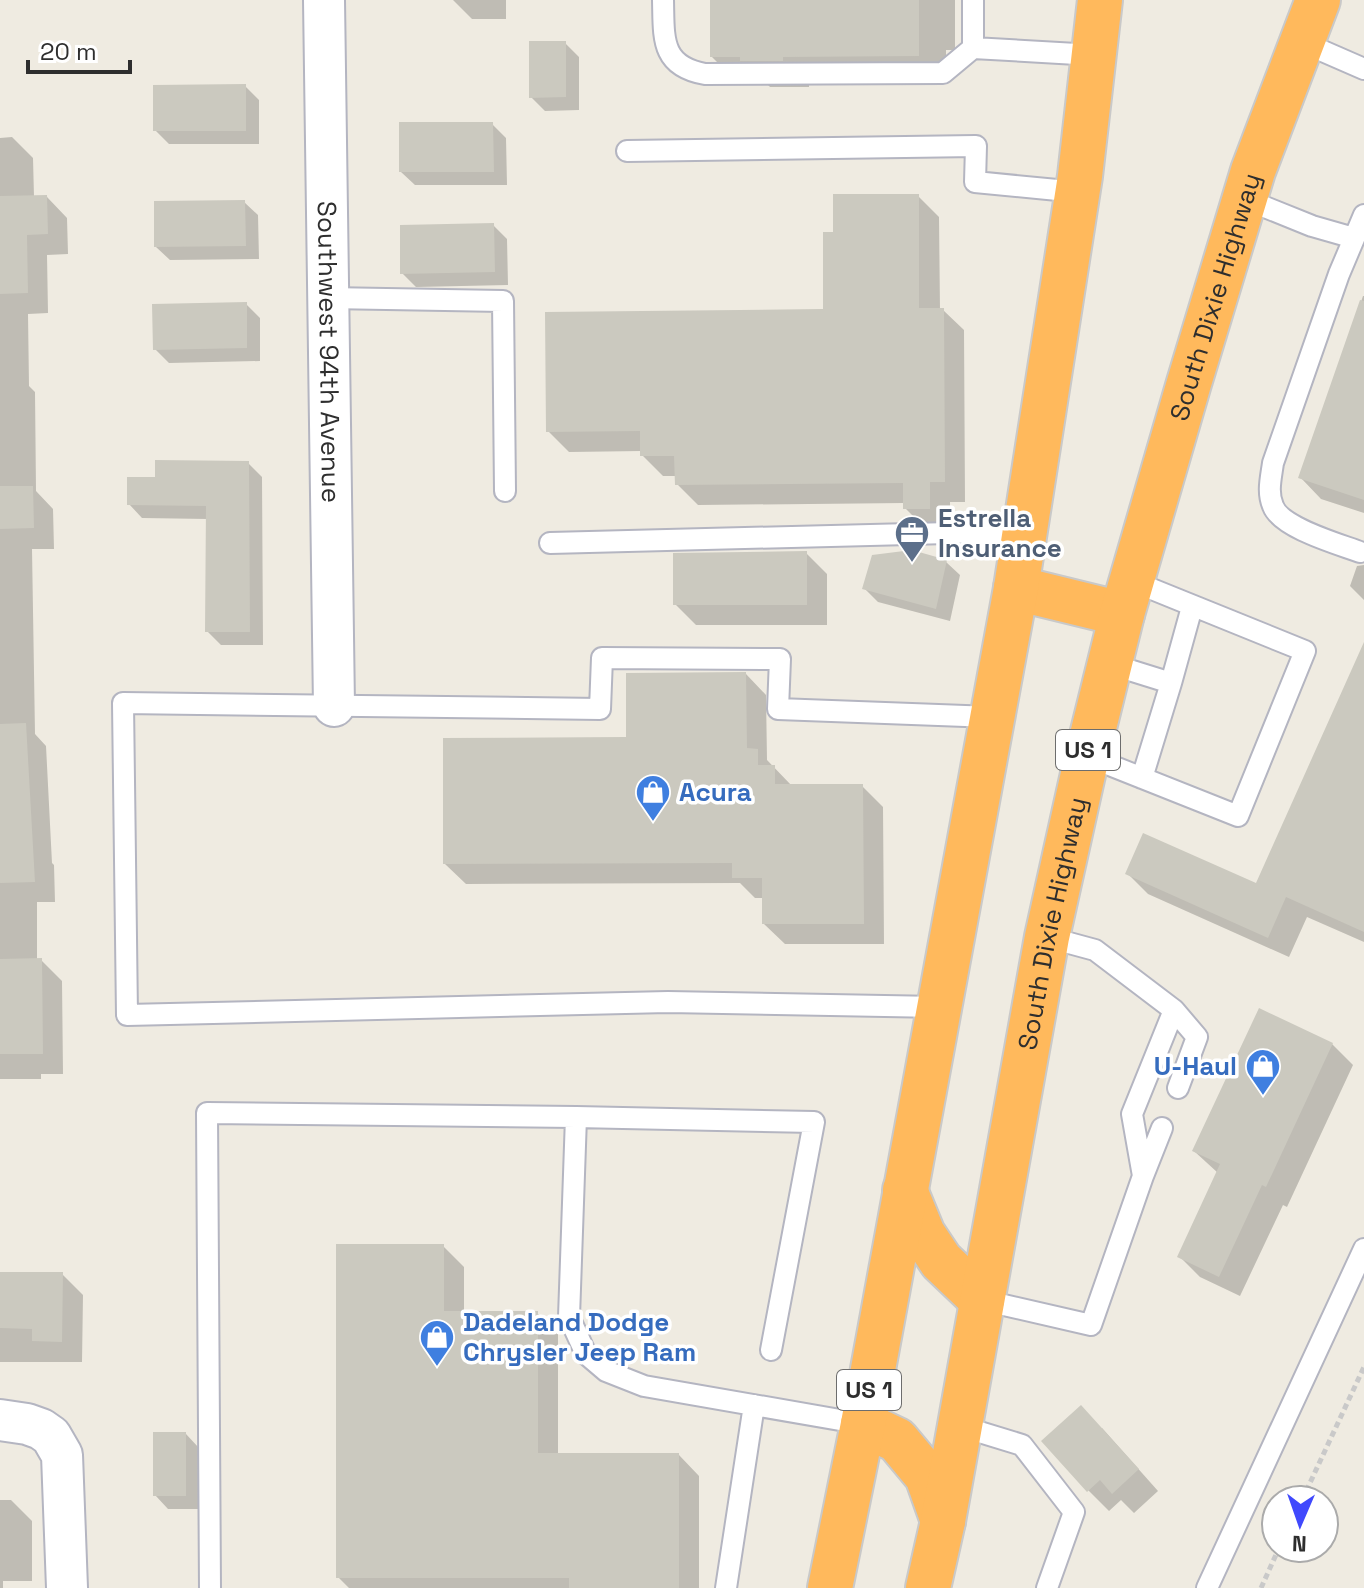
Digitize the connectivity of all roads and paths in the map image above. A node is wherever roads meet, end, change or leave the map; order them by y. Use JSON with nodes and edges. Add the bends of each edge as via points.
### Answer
{"nodes":[{"id":1,"x":324,"y":0,"type":"edge"},
{"id":2,"x":663,"y":0,"type":"edge"},
{"id":3,"x":973,"y":0,"type":"edge"},
{"id":4,"x":1100,"y":0,"type":"edge"},
{"id":5,"x":1318,"y":0,"type":"edge"},
{"id":6,"x":1302,"y":42,"type":"junction"},
{"id":7,"x":973,"y":48,"type":"junction"},
{"id":8,"x":1094,"y":55,"type":"junction"},
{"id":9,"x":1364,"y":69,"type":"edge"},
{"id":10,"x":627,"y":151,"type":"dead end"},
{"id":11,"x":1078,"y":192,"type":"junction"},
{"id":12,"x":1245,"y":199,"type":"junction"},
{"id":13,"x":1364,"y":215,"type":"edge"},
{"id":14,"x":1354,"y":238,"type":"junction"},
{"id":15,"x":328,"y":298,"type":"junction"},
{"id":16,"x":505,"y":491,"type":"dead end"},
{"id":17,"x":1025,"y":531,"type":"junction"},
{"id":18,"x":550,"y":543,"type":"dead end"},
{"id":19,"x":1360,"y":552,"type":"dead end"},
{"id":20,"x":1016,"y":588,"type":"junction"},
{"id":21,"x":1127,"y":598,"type":"junction"},
{"id":22,"x":1192,"y":607,"type":"junction"},
{"id":23,"x":1110,"y":664,"type":"junction"},
{"id":24,"x":1171,"y":683,"type":"junction"},
{"id":25,"x":334,"y":706,"type":"junction"},
{"id":26,"x":992,"y":717,"type":"junction"},
{"id":27,"x":1087,"y":756,"type":"junction"},
{"id":28,"x":1142,"y":778,"type":"junction"},
{"id":29,"x":1047,"y":937,"type":"junction"},
{"id":30,"x":939,"y":1007,"type":"junction"},
{"id":31,"x":1174,"y":1010,"type":"junction"},
{"id":32,"x":1178,"y":1088,"type":"dead end"},
{"id":33,"x":576,"y":1117,"type":"junction"},
{"id":34,"x":1162,"y":1128,"type":"dead end"},
{"id":35,"x":1143,"y":1176,"type":"junction"},
{"id":36,"x":905,"y":1190,"type":"junction"},
{"id":37,"x":1364,"y":1249,"type":"edge"},
{"id":38,"x":982,"y":1300,"type":"junction"},
{"id":39,"x":771,"y":1350,"type":"dead end"},
{"id":40,"x":1364,"y":1367,"type":"edge"},
{"id":41,"x":754,"y":1405,"type":"junction"},
{"id":42,"x":0,"y":1420,"type":"edge"},
{"id":43,"x":863,"y":1424,"type":"junction"},
{"id":44,"x":960,"y":1426,"type":"junction"},
{"id":45,"x":1309,"y":1484,"type":"edge"},
{"id":46,"x":943,"y":1521,"type":"junction"},
{"id":47,"x":1272,"y":1564,"type":"edge"},
{"id":48,"x":67,"y":1588,"type":"edge"},
{"id":49,"x":210,"y":1588,"type":"edge"},
{"id":50,"x":726,"y":1588,"type":"edge"},
{"id":51,"x":830,"y":1588,"type":"edge"},
{"id":52,"x":928,"y":1588,"type":"edge"},
{"id":53,"x":1047,"y":1588,"type":"edge"},
{"id":54,"x":1207,"y":1588,"type":"edge"},
{"id":55,"x":1261,"y":1588,"type":"edge"}],
"edges":[{"from":1,"to":15,"type":"street","name":"Southwest 94th Avenue"},
{"from":2,"to":7,"type":"lane","via":[[669,53],[689,71],[705,74],[943,73]]},
{"from":3,"to":7,"type":"lane"},
{"from":4,"to":8,"type":"highway","number":"US 1"},
{"from":5,"to":6,"type":"highway","name":"South Dixie Highway","number":"US 1"},
{"from":6,"to":9,"type":"lane"},
{"from":6,"to":12,"type":"highway","name":"South Dixie Highway","number":"US 1"},
{"from":7,"to":8,"type":"lane"},
{"from":8,"to":11,"type":"highway","number":"US 1"},
{"from":10,"to":11,"type":"lane","via":[[976,146],[975,182]]},
{"from":11,"to":17,"type":"highway","number":"US 1"},
{"from":12,"to":14,"type":"lane"},
{"from":12,"to":21,"type":"highway","name":"South Dixie Highway","number":"US 1"},
{"from":13,"to":14,"type":"lane"},
{"from":14,"to":19,"type":"lane","via":[[1273,463],[1269,489],[1274,510],[1289,524]]},
{"from":15,"to":16,"type":"lane","via":[[503,301]]},
{"from":15,"to":25,"type":"street","name":"Southwest 94th Avenue"},
{"from":17,"to":18,"type":"lane"},
{"from":17,"to":20,"type":"highway","number":"US 1"},
{"from":20,"to":21,"type":"highway"},
{"from":20,"to":26,"type":"highway","number":"US 1"},
{"from":21,"to":22,"type":"lane"},
{"from":21,"to":23,"type":"highway","name":"South Dixie Highway","number":"US 1"},
{"from":22,"to":24,"type":"lane"},
{"from":22,"to":28,"type":"lane","via":[[1305,651],[1238,816]]},
{"from":23,"to":24,"type":"lane"},
{"from":23,"to":27,"type":"highway","name":"South Dixie Highway","number":"US 1"},
{"from":24,"to":28,"type":"lane"},
{"from":25,"to":26,"type":"lane","via":[[600,709],[602,658],[780,659],[778,709]]},
{"from":25,"to":30,"type":"lane","via":[[123,703],[127,1015],[668,1002]]},
{"from":26,"to":30,"type":"highway","number":"US 1"},
{"from":27,"to":28,"type":"lane"},
{"from":27,"to":29,"type":"highway","name":"South Dixie Highway","number":"US 1"},
{"from":29,"to":31,"type":"lane","via":[[1095,950]]},
{"from":29,"to":38,"type":"highway","name":"South Dixie Highway","number":"US 1"},
{"from":30,"to":36,"type":"highway","number":"US 1"},
{"from":31,"to":32,"type":"lane","via":[[1197,1037]]},
{"from":31,"to":35,"type":"lane","via":[[1132,1114]]},
{"from":33,"to":39,"type":"lane","via":[[814,1122]]},
{"from":33,"to":41,"type":"lane","via":[[569,1317],[586,1354],[606,1371],[644,1386]]},
{"from":33,"to":49,"type":"lane","via":[[207,1113]]},
{"from":34,"to":35,"type":"lane"},
{"from":35,"to":38,"type":"lane","via":[[1091,1325]]},
{"from":36,"to":38,"type":"highway","via":[[941,1261]]},
{"from":36,"to":43,"type":"highway","number":"US 1"},
{"from":37,"to":54,"type":"lane"},
{"from":38,"to":44,"type":"highway","name":"South Dixie Highway","number":"US 1"},
{"from":40,"to":45,"type":"path"},
{"from":41,"to":43,"type":"lane"},
{"from":41,"to":50,"type":"lane"},
{"from":42,"to":48,"type":"street","via":[[41,1429],[62,1455]]},
{"from":43,"to":46,"type":"highway","via":[[897,1440],[927,1476]]},
{"from":43,"to":51,"type":"highway","number":"US 1"},
{"from":44,"to":46,"type":"highway","name":"South Dixie Highway","number":"US 1"},
{"from":44,"to":53,"type":"lane","via":[[1022,1445],[1074,1512]]},
{"from":46,"to":52,"type":"highway","name":"South Dixie Highway","number":"US 1"},
{"from":47,"to":55,"type":"path"}]}
